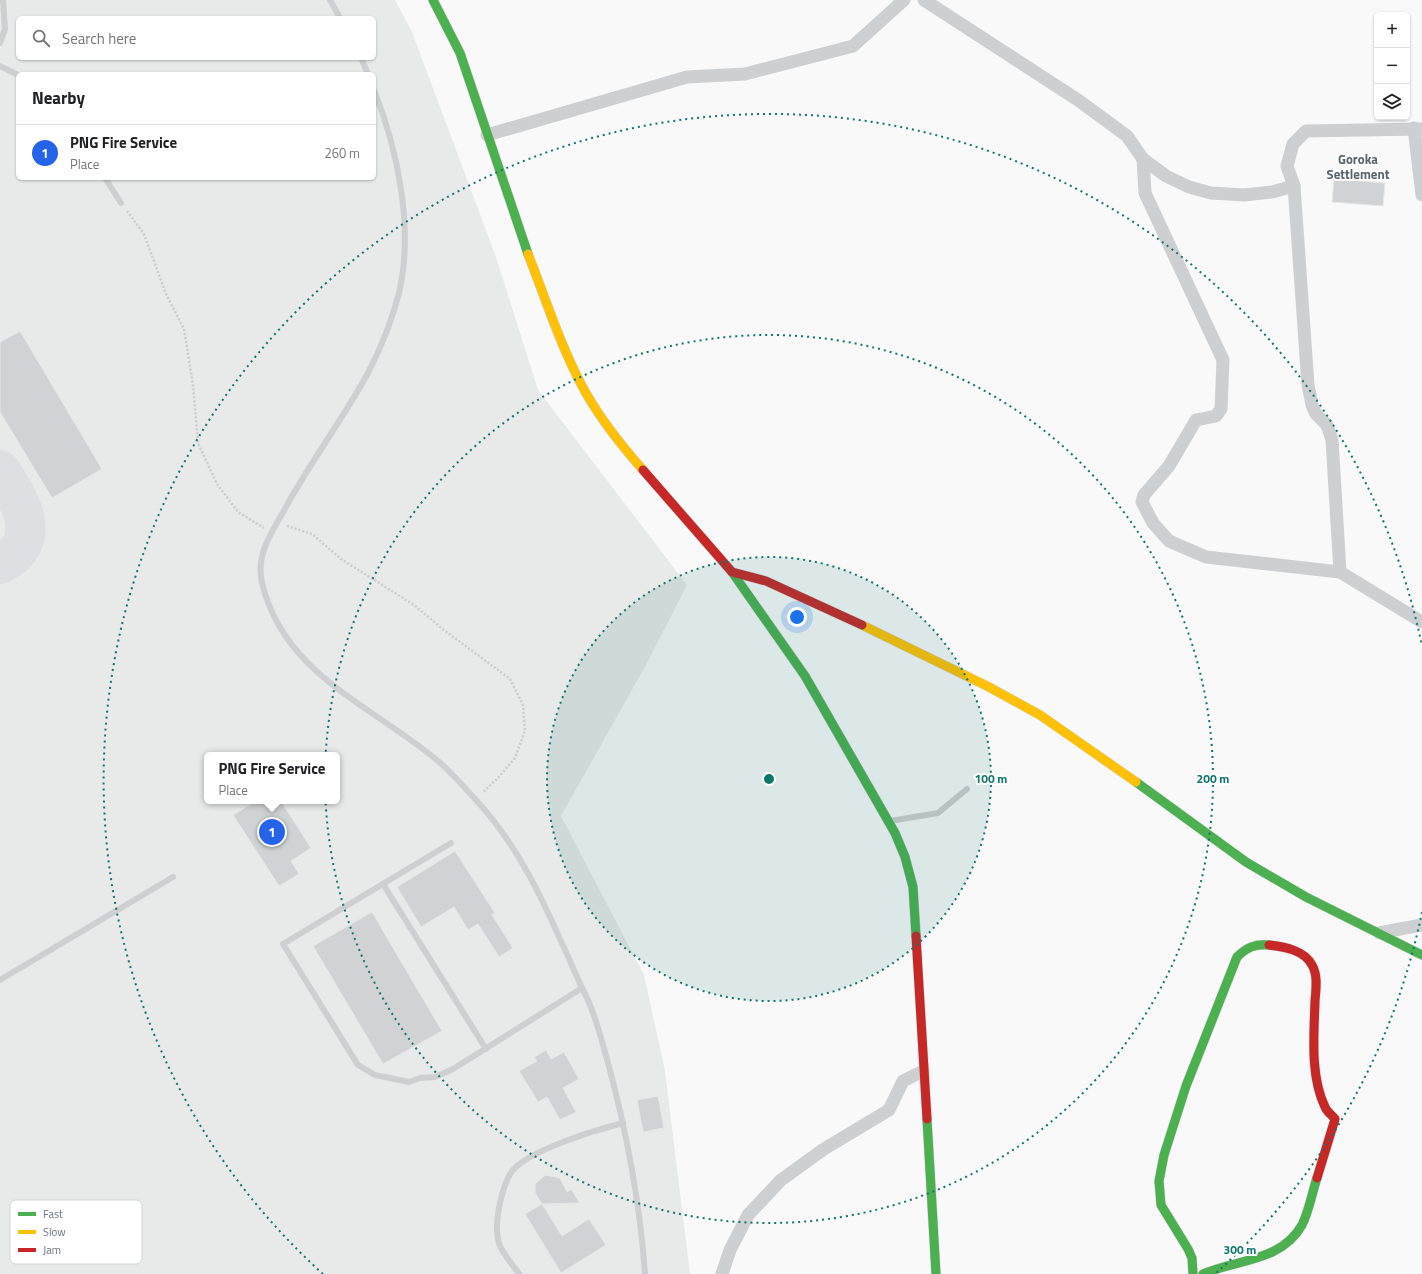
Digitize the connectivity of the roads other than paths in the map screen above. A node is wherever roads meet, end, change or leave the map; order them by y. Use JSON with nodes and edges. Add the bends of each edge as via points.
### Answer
{"nodes":[{"id":1,"x":3,"y":0,"type":"edge"},
{"id":2,"x":330,"y":0,"type":"edge"},
{"id":3,"x":433,"y":0,"type":"edge"},
{"id":4,"x":904,"y":0,"type":"edge"},
{"id":5,"x":924,"y":0,"type":"edge"},
{"id":6,"x":339,"y":16,"type":"edge"},
{"id":7,"x":0,"y":43,"type":"edge"},
{"id":8,"x":362,"y":60,"type":"edge"},
{"id":9,"x":0,"y":66,"type":"edge"},
{"id":10,"x":367,"y":72,"type":"edge"},
{"id":11,"x":16,"y":74,"type":"edge"},
{"id":12,"x":376,"y":96,"type":"edge"},
{"id":13,"x":1418,"y":128,"type":"edge"},
{"id":14,"x":487,"y":135,"type":"junction"},
{"id":15,"x":1143,"y":159,"type":"junction"},
{"id":16,"x":106,"y":180,"type":"edge"},
{"id":17,"x":1294,"y":186,"type":"junction"},
{"id":18,"x":1422,"y":195,"type":"edge"},
{"id":19,"x":121,"y":203,"type":"road end"},
{"id":20,"x":732,"y":572,"type":"junction"},
{"id":21,"x":1340,"y":572,"type":"junction"},
{"id":22,"x":1422,"y":622,"type":"edge"},
{"id":23,"x":967,"y":789,"type":"dead end"},
{"id":24,"x":888,"y":821,"type":"junction"},
{"id":25,"x":451,"y":843,"type":"dead end"},
{"id":26,"x":173,"y":877,"type":"dead end"},
{"id":27,"x":383,"y":884,"type":"junction"},
{"id":28,"x":1422,"y":925,"type":"edge"},
{"id":29,"x":1379,"y":933,"type":"junction"},
{"id":30,"x":1422,"y":956,"type":"edge"},
{"id":31,"x":0,"y":980,"type":"edge"},
{"id":32,"x":582,"y":988,"type":"junction"},
{"id":33,"x":486,"y":1049,"type":"junction"},
{"id":34,"x":923,"y":1071,"type":"junction"},
{"id":35,"x":623,"y":1123,"type":"junction"},
{"id":36,"x":518,"y":1274,"type":"edge"},
{"id":37,"x":644,"y":1274,"type":"edge"},
{"id":38,"x":722,"y":1274,"type":"edge"},
{"id":39,"x":936,"y":1274,"type":"edge"},
{"id":40,"x":1192,"y":1274,"type":"edge"},
{"id":41,"x":1203,"y":1274,"type":"edge"}],
"edges":[{"from":1,"to":7,"type":"lane","via":[[5,29]]},
{"from":2,"to":6,"type":"lane"},
{"from":3,"to":14,"type":"street","via":[[460,52]]},
{"from":4,"to":14,"type":"street","via":[[853,46],[745,74],[687,77]]},
{"from":5,"to":15,"type":"street","via":[[1078,100],[1127,136]]},
{"from":8,"to":10,"type":"lane"},
{"from":9,"to":11,"type":"lane"},
{"from":12,"to":32,"type":"lane","via":[[390,136],[405,227],[399,293],[384,339],[367,374],[271,532],[263,551],[262,582],[278,623],[303,659],[325,680],[438,761],[488,813],[518,854],[538,891]]},
{"from":13,"to":17,"type":"street","via":[[1306,131],[1293,144],[1287,166]]},
{"from":13,"to":18,"type":"street"},
{"from":14,"to":20,"type":"street","via":[[544,295],[581,384],[626,450]]},
{"from":15,"to":17,"type":"street","via":[[1166,176],[1189,187],[1211,193],[1244,195],[1272,192]]},
{"from":15,"to":21,"type":"street","via":[[1145,192],[1223,360],[1221,409],[1216,416],[1196,420],[1169,466],[1144,495],[1142,502],[1153,523],[1169,541],[1206,557]]},
{"from":16,"to":19,"type":"lane"},
{"from":17,"to":21,"type":"street","via":[[1308,385],[1312,405],[1326,425],[1332,440]]},
{"from":20,"to":24,"type":"street","via":[[754,606],[787,647],[816,692]]},
{"from":20,"to":29,"type":"street","via":[[766,581],[801,596],[987,686],[1088,747],[1246,862],[1306,897]]},
{"from":21,"to":22,"type":"street"},
{"from":23,"to":24,"type":"lane","via":[[938,813]]},
{"from":24,"to":34,"type":"street","via":[[905,857],[913,887]]},
{"from":25,"to":27,"type":"lane"},
{"from":26,"to":31,"type":"lane"},
{"from":27,"to":33,"type":"lane"},
{"from":27,"to":33,"type":"lane","via":[[283,944],[358,1065],[375,1075],[409,1082],[435,1077]]},
{"from":28,"to":29,"type":"street"},
{"from":29,"to":30,"type":"street"},
{"from":32,"to":33,"type":"lane"},
{"from":32,"to":35,"type":"lane","via":[[589,1001]]},
{"from":34,"to":38,"type":"street","via":[[903,1081],[889,1110],[824,1149],[781,1180],[748,1214],[730,1250]]},
{"from":34,"to":39,"type":"street"},
{"from":35,"to":36,"type":"lane","via":[[550,1148],[524,1160],[510,1174],[497,1214],[498,1228],[500,1245]]},
{"from":35,"to":37,"type":"lane","via":[[643,1242]]},
{"from":40,"to":41,"type":"street","via":[[1192,1257],[1159,1199],[1164,1159],[1186,1082],[1237,957],[1246,948],[1262,944],[1295,951],[1303,954],[1316,974],[1318,1082],[1324,1107],[1335,1119],[1299,1230],[1283,1248],[1269,1256],[1212,1269]]}]}
